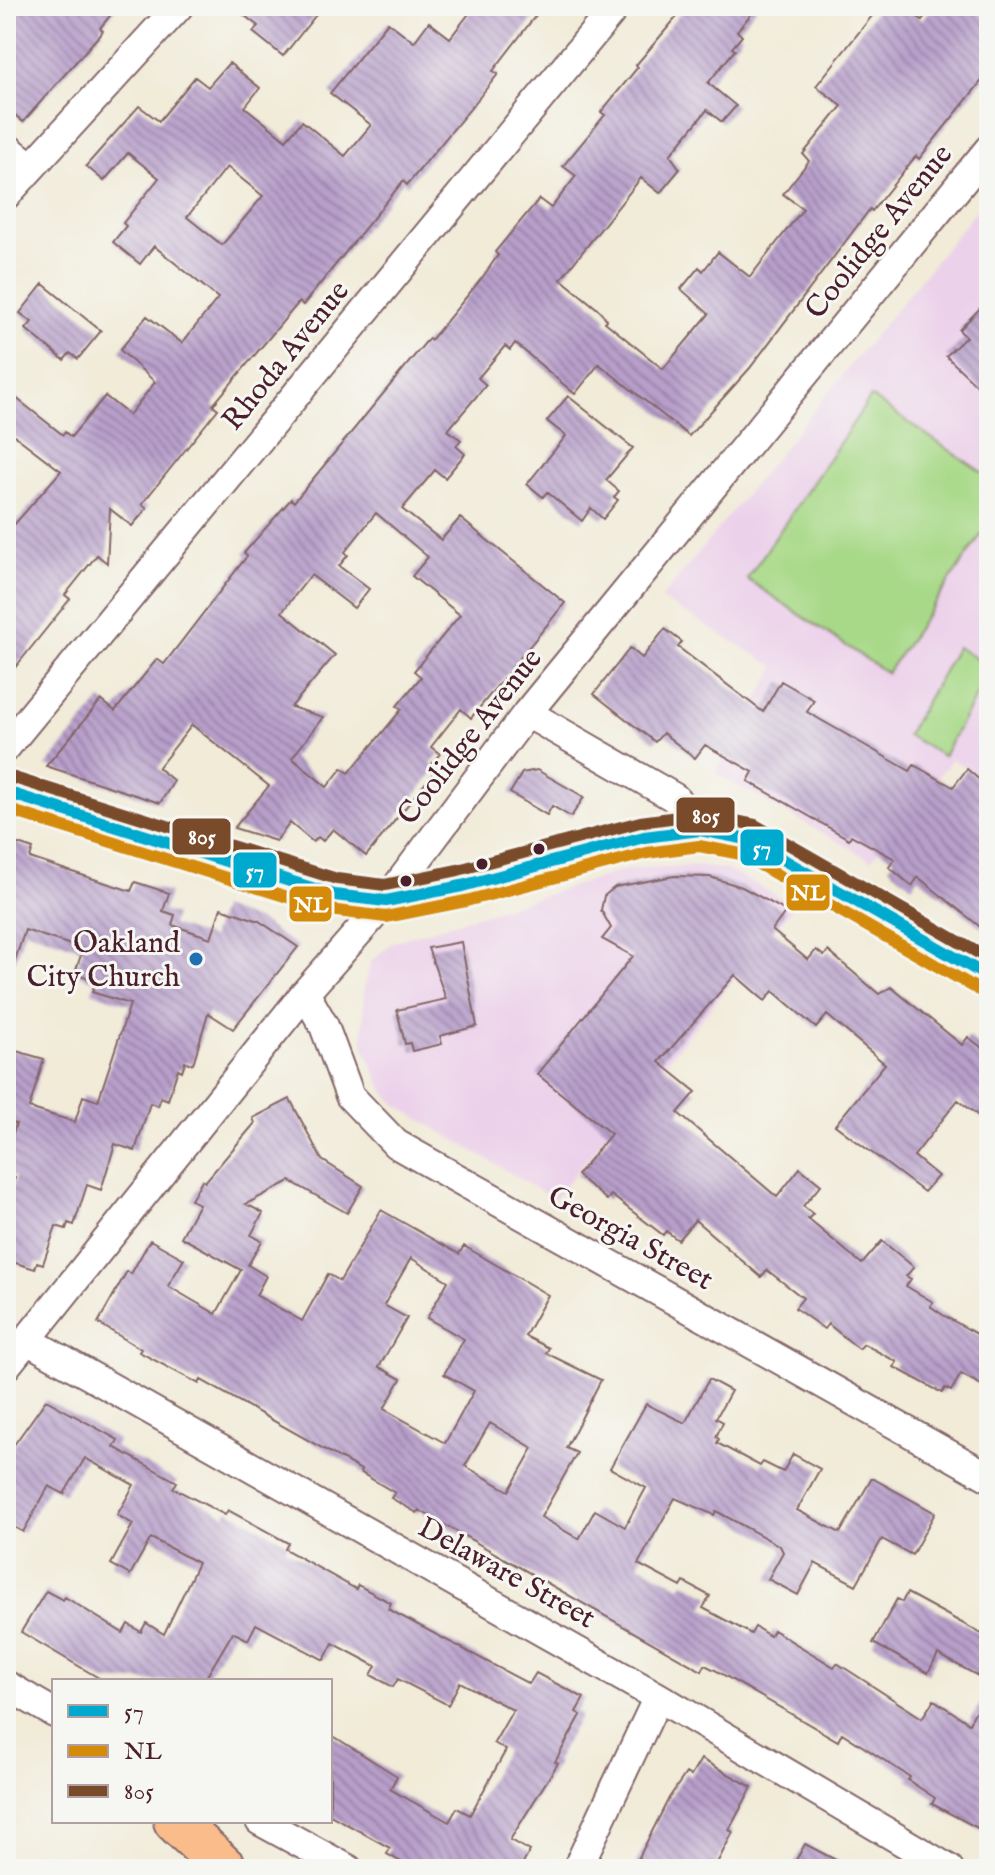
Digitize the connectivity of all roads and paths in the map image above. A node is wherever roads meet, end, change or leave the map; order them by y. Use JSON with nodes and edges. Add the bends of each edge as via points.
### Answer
{"nodes":[{"id":1,"x":179,"y":6,"type":"edge"},
{"id":2,"x":616,"y":6,"type":"edge"},
{"id":3,"x":6,"y":147,"type":"edge"},
{"id":4,"x":989,"y":149,"type":"edge"},
{"id":5,"x":31,"y":167,"type":"junction"},
{"id":6,"x":6,"y":195,"type":"edge"},
{"id":7,"x":527,"y":713,"type":"junction"},
{"id":8,"x":6,"y":747,"type":"edge"},
{"id":9,"x":6,"y":792,"type":"edge"},
{"id":10,"x":700,"y":830,"type":"junction"},
{"id":11,"x":386,"y":901,"type":"junction"},
{"id":12,"x":989,"y":977,"type":"edge"},
{"id":13,"x":305,"y":993,"type":"junction"},
{"id":14,"x":27,"y":1340,"type":"junction"},
{"id":15,"x":6,"y":1366,"type":"edge"},
{"id":16,"x":989,"y":1477,"type":"edge"},
{"id":17,"x":6,"y":1685,"type":"edge"},
{"id":18,"x":658,"y":1697,"type":"junction"},
{"id":19,"x":52,"y":1712,"type":"edge"},
{"id":20,"x":177,"y":1823,"type":"edge"},
{"id":21,"x":264,"y":1823,"type":"edge"},
{"id":22,"x":226,"y":1869,"type":"edge"},
{"id":23,"x":348,"y":1869,"type":"edge"},
{"id":24,"x":577,"y":1869,"type":"edge"},
{"id":25,"x":949,"y":1869,"type":"edge"}],
"edges":[{"from":1,"to":5,"type":"street"},
{"from":2,"to":8,"type":"street","name":"Rhoda Avenue"},
{"from":3,"to":5,"type":"street"},
{"from":4,"to":7,"type":"street","name":"Coolidge Avenue"},
{"from":5,"to":6,"type":"street"},
{"from":7,"to":10,"type":"street","via":[[675,798]]},
{"from":7,"to":11,"type":"street","name":"Coolidge Avenue"},
{"from":9,"to":11,"type":"main road","via":[[334,895]]},
{"from":10,"to":11,"type":"main road","via":[[644,837]]},
{"from":10,"to":12,"type":"main road","via":[[747,839]]},
{"from":11,"to":13,"type":"street","name":"Coolidge Avenue"},
{"from":13,"to":14,"type":"street","name":"Coolidge Avenue"},
{"from":13,"to":16,"type":"street","name":"Georgia Street","via":[[324,1026],[350,1096],[396,1144]]},
{"from":14,"to":15,"type":"street","name":"Coolidge Avenue"},
{"from":14,"to":18,"type":"street","name":"Delaware Street"},
{"from":17,"to":19,"type":"street"},
{"from":18,"to":24,"type":"street"},
{"from":18,"to":25,"type":"street","name":"Delaware Street"},
{"from":20,"to":22,"type":"highway"},
{"from":21,"to":23,"type":"street"}]}
